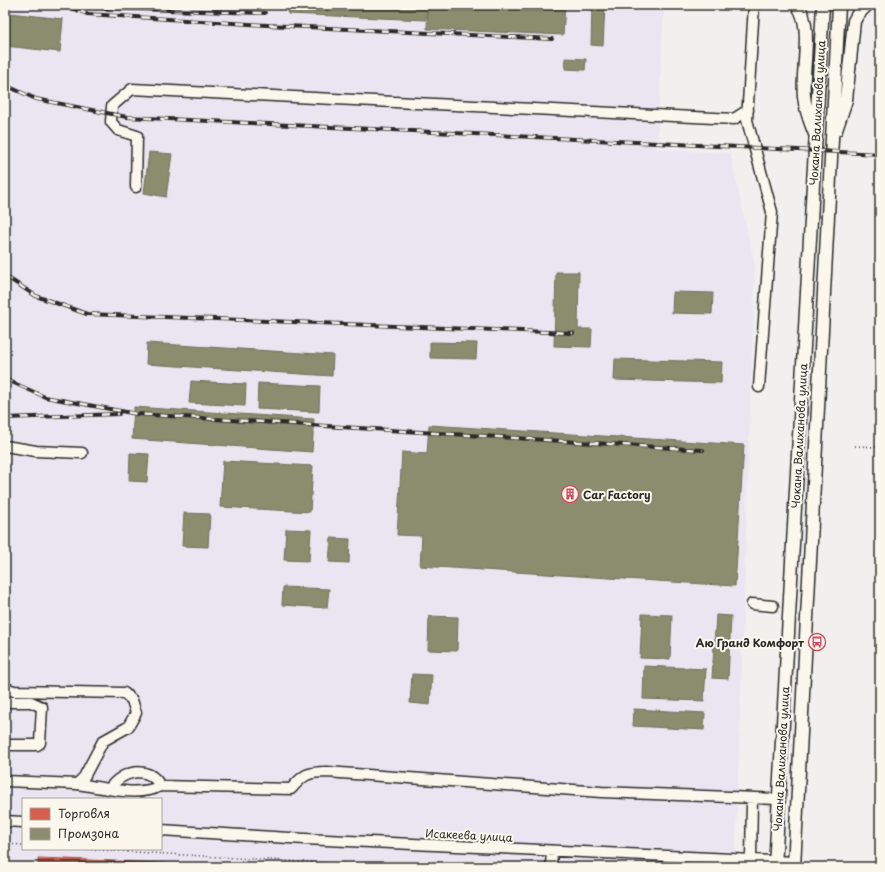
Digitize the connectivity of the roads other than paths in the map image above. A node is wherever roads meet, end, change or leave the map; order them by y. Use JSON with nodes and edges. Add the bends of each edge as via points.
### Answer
{"nodes":[{"id":1,"x":754,"y":5,"type":"edge"},
{"id":2,"x":797,"y":5,"type":"edge"},
{"id":3,"x":823,"y":5,"type":"edge"},
{"id":4,"x":839,"y":5,"type":"edge"},
{"id":5,"x":867,"y":5,"type":"edge"},
{"id":6,"x":748,"y":110,"type":"junction"},
{"id":7,"x":816,"y":139,"type":"junction"},
{"id":8,"x":832,"y":140,"type":"junction"},
{"id":9,"x":136,"y":187,"type":"dead end"},
{"id":10,"x":759,"y":387,"type":"dead end"},
{"id":11,"x":5,"y":446,"type":"edge"},
{"id":12,"x":82,"y":453,"type":"dead end"},
{"id":13,"x":752,"y":604,"type":"dead end"},
{"id":14,"x":773,"y":606,"type":"dead end"},
{"id":15,"x":789,"y":607,"type":"junction"},
{"id":16,"x":807,"y":608,"type":"junction"},
{"id":17,"x":5,"y":688,"type":"edge"},
{"id":18,"x":5,"y":702,"type":"edge"},
{"id":19,"x":5,"y":745,"type":"edge"},
{"id":20,"x":5,"y":781,"type":"edge"},
{"id":21,"x":76,"y":784,"type":"junction"},
{"id":22,"x":160,"y":786,"type":"junction"},
{"id":23,"x":110,"y":788,"type":"junction"},
{"id":24,"x":752,"y":799,"type":"junction"},
{"id":25,"x":779,"y":800,"type":"junction"},
{"id":26,"x":5,"y":821,"type":"edge"},
{"id":27,"x":22,"y":822,"type":"edge"},
{"id":28,"x":162,"y":830,"type":"edge"},
{"id":29,"x":552,"y":851,"type":"junction"},
{"id":30,"x":751,"y":860,"type":"junction"},
{"id":31,"x":710,"y":862,"type":"edge"},
{"id":32,"x":776,"y":864,"type":"edge"},
{"id":33,"x":794,"y":864,"type":"edge"},
{"id":34,"x":551,"y":867,"type":"edge"}],
"edges":[{"from":1,"to":6,"type":"street"},
{"from":2,"to":7,"type":"main road","via":[[805,21],[804,96]]},
{"from":3,"to":7,"type":"main road","name":"Чокана Валиханова улица"},
{"from":4,"to":8,"type":"main road","name":"Чокана Валиханова улица"},
{"from":5,"to":8,"type":"main road","via":[[854,21],[846,100]]},
{"from":6,"to":9,"type":"street","via":[[734,119],[132,89],[112,106],[111,122],[118,130],[137,136]]},
{"from":6,"to":10,"type":"street","via":[[747,120],[772,212]]},
{"from":7,"to":15,"type":"main road","name":"Чокана Валиханова улица"},
{"from":8,"to":16,"type":"main road","name":"Чокана Валиханова улица"},
{"from":11,"to":12,"type":"street","via":[[36,451]]},
{"from":13,"to":14,"type":"street"},
{"from":15,"to":16,"type":"main road"},
{"from":15,"to":25,"type":"main road","name":"Чокана Валиханова улица"},
{"from":16,"to":33,"type":"main road","name":"Чокана Валиханова улица"},
{"from":17,"to":21,"type":"street","via":[[14,691],[124,693],[132,700],[136,713],[128,727],[103,741],[84,777]]},
{"from":18,"to":19,"type":"street","via":[[32,702],[42,707],[40,743]]},
{"from":20,"to":21,"type":"street"},
{"from":21,"to":23,"type":"street"},
{"from":22,"to":23,"type":"street","via":[[151,791],[132,793]]},
{"from":22,"to":23,"type":"street","via":[[148,773],[135,771],[115,781]]},
{"from":22,"to":24,"type":"street","via":[[291,789],[301,777],[312,772],[328,772],[602,792]]},
{"from":24,"to":25,"type":"street"},
{"from":24,"to":30,"type":"street"},
{"from":25,"to":32,"type":"main road","name":"Чокана Валиханова улица"},
{"from":26,"to":27,"type":"street"},
{"from":28,"to":29,"type":"street","name":"Исакеева улица"},
{"from":29,"to":31,"type":"street","name":"Исакеева улица"},
{"from":29,"to":34,"type":"street"},
{"from":30,"to":31,"type":"street","name":"Исакеева улица"},
{"from":30,"to":32,"type":"street","name":"Исакеева улица"},
{"from":32,"to":33,"type":"street","name":"Исакеева улица"}]}
